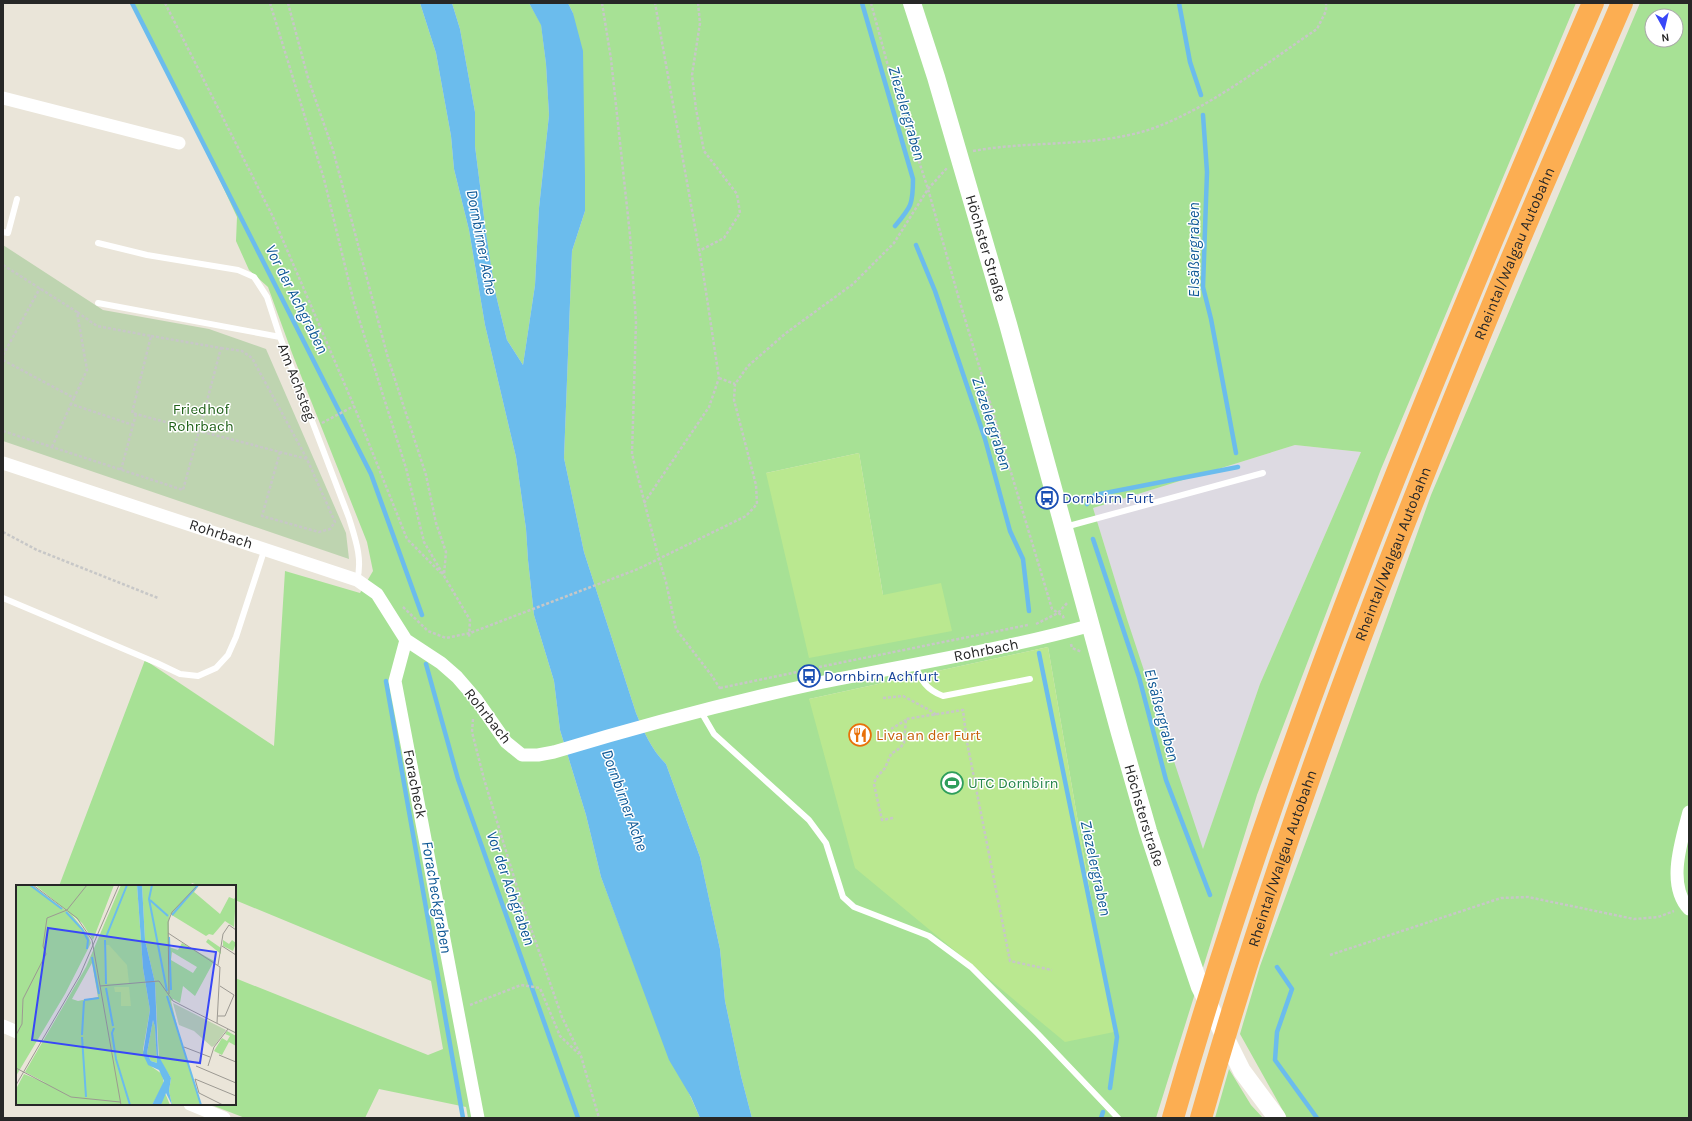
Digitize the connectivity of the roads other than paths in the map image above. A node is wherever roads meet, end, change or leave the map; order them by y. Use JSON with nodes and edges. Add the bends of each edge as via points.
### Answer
{"nodes":[{"id":1,"x":912,"y":3,"type":"edge"},
{"id":2,"x":1593,"y":3,"type":"edge"},
{"id":3,"x":1622,"y":3,"type":"edge"},
{"id":4,"x":3,"y":98,"type":"edge"},
{"id":5,"x":179,"y":143,"type":"dead end"},
{"id":6,"x":17,"y":199,"type":"dead end"},
{"id":7,"x":3,"y":232,"type":"edge"},
{"id":8,"x":98,"y":243,"type":"dead end"},
{"id":9,"x":98,"y":303,"type":"dead end"},
{"id":10,"x":280,"y":337,"type":"junction"},
{"id":11,"x":3,"y":463,"type":"edge"},
{"id":12,"x":1264,"y":473,"type":"dead end"},
{"id":13,"x":1056,"y":494,"type":"joint"},
{"id":14,"x":1064,"y":528,"type":"junction"},
{"id":15,"x":265,"y":548,"type":"junction"},
{"id":16,"x":357,"y":580,"type":"junction"},
{"id":17,"x":3,"y":598,"type":"edge"},
{"id":18,"x":1092,"y":625,"type":"junction"},
{"id":19,"x":406,"y":640,"type":"junction"},
{"id":20,"x":914,"y":664,"type":"junction"},
{"id":21,"x":1030,"y":679,"type":"dead end"},
{"id":22,"x":700,"y":710,"type":"junction"},
{"id":23,"x":1689,"y":812,"type":"edge"},
{"id":24,"x":1688,"y":908,"type":"edge"},
{"id":25,"x":3,"y":1026,"type":"edge"},
{"id":26,"x":16,"y":1032,"type":"edge"},
{"id":27,"x":192,"y":1105,"type":"edge"},
{"id":28,"x":224,"y":1118,"type":"edge"},
{"id":29,"x":478,"y":1118,"type":"edge"},
{"id":30,"x":1118,"y":1118,"type":"edge"},
{"id":31,"x":1173,"y":1118,"type":"edge"},
{"id":32,"x":1201,"y":1118,"type":"edge"},
{"id":33,"x":1277,"y":1118,"type":"edge"}],
"edges":[{"from":1,"to":13,"type":"main road","name":"Höchster Straße","via":[[953,160]]},
{"from":2,"to":31,"type":"highway","name":"Rheintal/Walgau Autobahn","via":[[1464,307],[1335,629],[1225,943]]},
{"from":3,"to":32,"type":"highway","name":"Rheintal/Walgau Autobahn","via":[[1492,304],[1363,632],[1272,886]]},
{"from":4,"to":5,"type":"street"},
{"from":6,"to":7,"type":"lane","via":[[8,233]]},
{"from":8,"to":10,"type":"lane","via":[[147,255],[238,270],[254,277],[267,297]]},
{"from":9,"to":10,"type":"lane","name":"Am Achsteg"},
{"from":10,"to":16,"type":"lane","name":"Am Achsteg","via":[[358,546]]},
{"from":11,"to":15,"type":"street","name":"Rohrbach"},
{"from":12,"to":14,"type":"lane"},
{"from":13,"to":14,"type":"main road","name":"Höchsterstraße"},
{"from":14,"to":18,"type":"main road","name":"Höchsterstraße"},
{"from":15,"to":16,"type":"street","name":"Rohrbach"},
{"from":15,"to":17,"type":"lane","via":[[228,655],[216,668],[198,676],[180,674]]},
{"from":16,"to":19,"type":"street","name":"Rohrbach","via":[[377,594]]},
{"from":18,"to":20,"type":"street","name":"Rohrbach"},
{"from":18,"to":33,"type":"main road","name":"Höchsterstraße","via":[[1122,740],[1200,987],[1242,1071]]},
{"from":19,"to":22,"type":"street","name":"Rohrbach","via":[[441,663],[476,699],[506,742],[522,755],[538,755],[571,747]]},
{"from":19,"to":29,"type":"street","name":"Foracheck","via":[[395,681]]},
{"from":20,"to":21,"type":"lane","via":[[922,681],[932,692],[943,696]]},
{"from":20,"to":22,"type":"street","name":"Rohrbach"},
{"from":22,"to":30,"type":"lane","via":[[714,734],[808,820],[826,843],[843,898],[854,907],[929,936],[971,967]]},
{"from":23,"to":24,"type":"street","via":[[1676,862],[1679,890]]},
{"from":25,"to":26,"type":"street"},
{"from":27,"to":28,"type":"street"}]}
